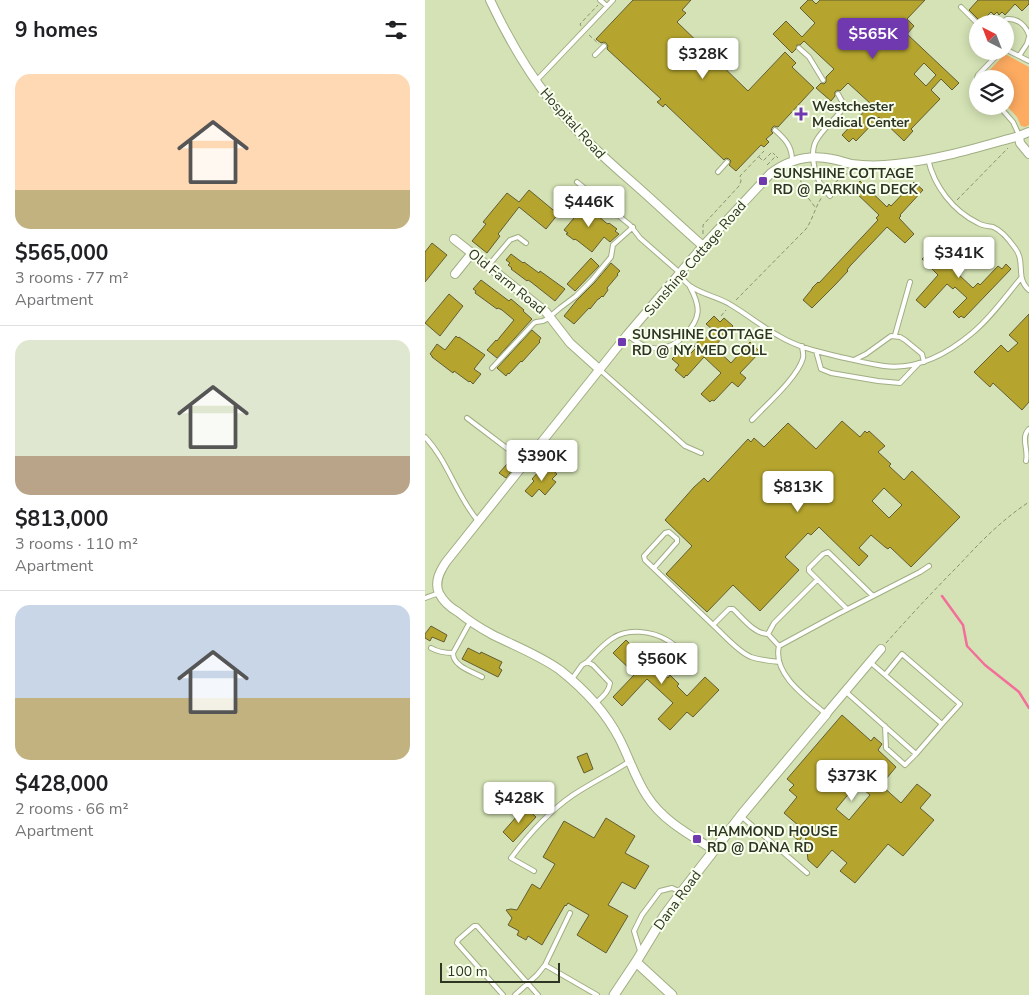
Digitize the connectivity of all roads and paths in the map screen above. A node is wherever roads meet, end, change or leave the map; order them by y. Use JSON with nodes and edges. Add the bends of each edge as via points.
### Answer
{"nodes":[{"id":1,"x":490,"y":0,"type":"edge"},
{"id":2,"x":600,"y":0,"type":"edge"},
{"id":3,"x":613,"y":0,"type":"edge"},
{"id":4,"x":607,"y":6,"type":"junction"},
{"id":5,"x":961,"y":7,"type":"dead end"},
{"id":6,"x":969,"y":15,"type":"edge"},
{"id":7,"x":1014,"y":20,"type":"edge"},
{"id":8,"x":1029,"y":36,"type":"edge"},
{"id":9,"x":604,"y":46,"type":"dead end"},
{"id":10,"x":799,"y":48,"type":"dead end"},
{"id":11,"x":1014,"y":54,"type":"edge"},
{"id":12,"x":595,"y":55,"type":"dead end"},
{"id":13,"x":1019,"y":56,"type":"junction"},
{"id":14,"x":992,"y":60,"type":"edge"},
{"id":15,"x":1029,"y":62,"type":"edge"},
{"id":16,"x":983,"y":70,"type":"edge"},
{"id":17,"x":823,"y":80,"type":"dead end"},
{"id":18,"x":536,"y":81,"type":"junction"},
{"id":19,"x":838,"y":94,"type":"dead end"},
{"id":20,"x":1007,"y":115,"type":"edge"},
{"id":21,"x":775,"y":130,"type":"dead end"},
{"id":22,"x":1029,"y":132,"type":"edge"},
{"id":23,"x":1019,"y":136,"type":"junction"},
{"id":24,"x":1008,"y":148,"type":"dead end"},
{"id":25,"x":764,"y":151,"type":"dead end"},
{"id":26,"x":1029,"y":154,"type":"edge"},
{"id":27,"x":776,"y":156,"type":"junction"},
{"id":28,"x":759,"y":157,"type":"junction"},
{"id":29,"x":814,"y":157,"type":"junction"},
{"id":30,"x":928,"y":159,"type":"junction"},
{"id":31,"x":727,"y":162,"type":"dead end"},
{"id":32,"x":788,"y":162,"type":"junction"},
{"id":33,"x":764,"y":169,"type":"dead end"},
{"id":34,"x":718,"y":172,"type":"dead end"},
{"id":35,"x":848,"y":173,"type":"dead end"},
{"id":36,"x":577,"y":182,"type":"dead end"},
{"id":37,"x":826,"y":191,"type":"junction"},
{"id":38,"x":829,"y":196,"type":"dead end"},
{"id":39,"x":953,"y":204,"type":"junction"},
{"id":40,"x":816,"y":208,"type":"junction"},
{"id":41,"x":633,"y":227,"type":"junction"},
{"id":42,"x":454,"y":239,"type":"dead end"},
{"id":43,"x":526,"y":242,"type":"dead end"},
{"id":44,"x":701,"y":243,"type":"junction"},
{"id":45,"x":472,"y":253,"type":"junction"},
{"id":46,"x":488,"y":266,"type":"junction"},
{"id":47,"x":455,"y":274,"type":"dead end"},
{"id":48,"x":679,"y":274,"type":"junction"},
{"id":49,"x":1021,"y":278,"type":"junction"},
{"id":50,"x":911,"y":282,"type":"dead end"},
{"id":51,"x":690,"y":286,"type":"junction"},
{"id":52,"x":1029,"y":290,"type":"edge"},
{"id":53,"x":731,"y":305,"type":"junction"},
{"id":54,"x":549,"y":316,"type":"junction"},
{"id":55,"x":721,"y":316,"type":"dead end"},
{"id":56,"x":627,"y":335,"type":"junction"},
{"id":57,"x":895,"y":335,"type":"junction"},
{"id":58,"x":802,"y":346,"type":"junction"},
{"id":59,"x":816,"y":351,"type":"junction"},
{"id":60,"x":854,"y":360,"type":"junction"},
{"id":61,"x":922,"y":362,"type":"junction"},
{"id":62,"x":492,"y":368,"type":"dead end"},
{"id":63,"x":599,"y":369,"type":"junction"},
{"id":64,"x":467,"y":418,"type":"dead end"},
{"id":65,"x":752,"y":420,"type":"dead end"},
{"id":66,"x":1029,"y":429,"type":"edge"},
{"id":67,"x":425,"y":437,"type":"edge"},
{"id":68,"x":701,"y":453,"type":"dead end"},
{"id":69,"x":1026,"y":461,"type":"dead end"},
{"id":70,"x":525,"y":462,"type":"junction"},
{"id":71,"x":1029,"y":502,"type":"edge"},
{"id":72,"x":478,"y":521,"type":"junction"},
{"id":73,"x":929,"y":566,"type":"dead end"},
{"id":74,"x":654,"y":568,"type":"junction"},
{"id":75,"x":817,"y":580,"type":"junction"},
{"id":76,"x":439,"y":593,"type":"junction"},
{"id":77,"x":873,"y":596,"type":"junction"},
{"id":78,"x":425,"y":598,"type":"edge"},
{"id":79,"x":847,"y":609,"type":"junction"},
{"id":80,"x":470,"y":622,"type":"junction"},
{"id":81,"x":713,"y":625,"type":"junction"},
{"id":82,"x":768,"y":634,"type":"junction"},
{"id":83,"x":779,"y":646,"type":"junction"},
{"id":84,"x":431,"y":648,"type":"dead end"},
{"id":85,"x":881,"y":649,"type":"joint"},
{"id":86,"x":453,"y":653,"type":"junction"},
{"id":87,"x":691,"y":660,"type":"dead end"},
{"id":88,"x":587,"y":662,"type":"junction"},
{"id":89,"x":779,"y":662,"type":"junction"},
{"id":90,"x":870,"y":662,"type":"junction"},
{"id":91,"x":885,"y":674,"type":"junction"},
{"id":92,"x":482,"y":677,"type":"dead end"},
{"id":93,"x":572,"y":680,"type":"junction"},
{"id":94,"x":845,"y":691,"type":"junction"},
{"id":95,"x":596,"y":703,"type":"junction"},
{"id":96,"x":826,"y":714,"type":"junction"},
{"id":97,"x":942,"y":724,"type":"junction"},
{"id":98,"x":885,"y":726,"type":"junction"},
{"id":99,"x":916,"y":754,"type":"junction"},
{"id":100,"x":630,"y":761,"type":"junction"},
{"id":101,"x":741,"y":816,"type":"junction"},
{"id":102,"x":714,"y":850,"type":"junction"},
{"id":103,"x":534,"y":872,"type":"dead end"},
{"id":104,"x":807,"y":873,"type":"dead end"},
{"id":105,"x":681,"y":892,"type":"junction"},
{"id":106,"x":570,"y":913,"type":"dead end"},
{"id":107,"x":639,"y":958,"type":"junction"},
{"id":108,"x":545,"y":965,"type":"junction"},
{"id":109,"x":528,"y":984,"type":"junction"},
{"id":110,"x":503,"y":995,"type":"edge"},
{"id":111,"x":515,"y":995,"type":"edge"},
{"id":112,"x":537,"y":995,"type":"edge"},
{"id":113,"x":597,"y":995,"type":"edge"},
{"id":114,"x":614,"y":995,"type":"edge"},
{"id":115,"x":673,"y":995,"type":"edge"}],
"edges":[{"from":1,"to":18,"type":"street","name":"Hospital Road"},
{"from":2,"to":4,"type":"lane"},
{"from":3,"to":4,"type":"lane"},
{"from":4,"to":18,"type":"lane"},
{"from":5,"to":6,"type":"lane"},
{"from":7,"to":8,"type":"lane"},
{"from":8,"to":13,"type":"lane"},
{"from":9,"to":12,"type":"lane"},
{"from":10,"to":17,"type":"lane","via":[[809,56]]},
{"from":11,"to":13,"type":"lane"},
{"from":13,"to":15,"type":"lane"},
{"from":14,"to":16,"type":"lane"},
{"from":18,"to":44,"type":"street","name":"Hospital Road","via":[[594,148]]},
{"from":19,"to":29,"type":"lane","via":[[844,107],[817,140]]},
{"from":20,"to":23,"type":"lane"},
{"from":21,"to":32,"type":"lane","via":[[788,142],[791,151]]},
{"from":22,"to":23,"type":"street"},
{"from":23,"to":26,"type":"street","via":[[1020,143]]},
{"from":23,"to":30,"type":"street"},
{"from":24,"to":39,"type":"path"},
{"from":25,"to":28,"type":"path"},
{"from":27,"to":28,"type":"path","via":[[772,152],[763,161]]},
{"from":27,"to":32,"type":"path"},
{"from":27,"to":33,"type":"path"},
{"from":28,"to":44,"type":"path","via":[[741,176],[739,186],[703,225]]},
{"from":29,"to":30,"type":"street","via":[[868,165]]},
{"from":29,"to":32,"type":"street"},
{"from":29,"to":37,"type":"lane","via":[[817,176]]},
{"from":30,"to":39,"type":"lane","via":[[940,188]]},
{"from":31,"to":34,"type":"lane"},
{"from":32,"to":40,"type":"path"},
{"from":32,"to":44,"type":"street","name":"Sunshine Cottage Road","via":[[771,173]]},
{"from":35,"to":37,"type":"path"},
{"from":36,"to":41,"type":"lane"},
{"from":37,"to":38,"type":"lane"},
{"from":37,"to":40,"type":"path"},
{"from":39,"to":49,"type":"lane","via":[[977,223],[997,229],[1010,242],[1020,257]]},
{"from":40,"to":53,"type":"path","via":[[806,229]]},
{"from":41,"to":48,"type":"lane","via":[[640,238]]},
{"from":41,"to":54,"type":"lane","via":[[613,245],[611,256],[592,280]]},
{"from":42,"to":45,"type":"street","name":"Old Farm Road"},
{"from":43,"to":46,"type":"lane","via":[[518,237],[510,240]]},
{"from":44,"to":48,"type":"street","name":"Sunshine Cottage Road"},
{"from":45,"to":46,"type":"street","name":"Old Farm Road"},
{"from":45,"to":47,"type":"street"},
{"from":46,"to":54,"type":"street","name":"Old Farm Road"},
{"from":48,"to":51,"type":"lane"},
{"from":48,"to":56,"type":"street","name":"Sunshine Cottage Road"},
{"from":49,"to":52,"type":"lane"},
{"from":49,"to":61,"type":"lane","via":[[971,334]]},
{"from":50,"to":57,"type":"lane"},
{"from":51,"to":53,"type":"lane"},
{"from":51,"to":56,"type":"lane","via":[[697,302],[697,319],[678,342],[665,349],[657,349],[643,346]]},
{"from":53,"to":55,"type":"path"},
{"from":53,"to":58,"type":"lane","via":[[779,337]]},
{"from":54,"to":62,"type":"lane","via":[[534,323]]},
{"from":54,"to":63,"type":"street","name":"Old Farm Road","via":[[570,342]]},
{"from":56,"to":63,"type":"street","name":"Sunshine Cottage Road"},
{"from":57,"to":60,"type":"lane"},
{"from":57,"to":61,"type":"lane","via":[[922,354]]},
{"from":58,"to":59,"type":"lane"},
{"from":58,"to":65,"type":"lane","via":[[799,367]]},
{"from":59,"to":60,"type":"lane"},
{"from":59,"to":61,"type":"lane","via":[[821,369],[878,381],[900,383]]},
{"from":60,"to":61,"type":"lane","via":[[885,366]]},
{"from":63,"to":68,"type":"lane","via":[[685,446]]},
{"from":63,"to":70,"type":"street","name":"Sunshine Cottage Road"},
{"from":64,"to":70,"type":"lane"},
{"from":66,"to":69,"type":"lane","via":[[1025,433]]},
{"from":67,"to":72,"type":"lane","via":[[437,451],[469,511]]},
{"from":70,"to":72,"type":"street","name":"Sunshine Cottage Road"},
{"from":71,"to":85,"type":"path","via":[[971,552]]},
{"from":72,"to":76,"type":"street","name":"Sunshine Cottage Road","via":[[439,572]]},
{"from":73,"to":77,"type":"lane"},
{"from":74,"to":74,"type":"lane","via":[[644,556],[665,532],[669,532],[677,542]]},
{"from":74,"to":81,"type":"lane"},
{"from":75,"to":77,"type":"lane","via":[[809,568],[828,552]]},
{"from":75,"to":79,"type":"lane"},
{"from":75,"to":82,"type":"lane"},
{"from":76,"to":78,"type":"lane"},
{"from":76,"to":80,"type":"street"},
{"from":77,"to":79,"type":"lane"},
{"from":79,"to":83,"type":"lane"},
{"from":80,"to":86,"type":"lane"},
{"from":80,"to":93,"type":"street","via":[[533,654]]},
{"from":81,"to":82,"type":"lane","via":[[733,609],[762,634]]},
{"from":81,"to":89,"type":"lane","via":[[749,656]]},
{"from":82,"to":83,"type":"lane"},
{"from":83,"to":89,"type":"lane"},
{"from":84,"to":86,"type":"lane"},
{"from":85,"to":90,"type":"street","name":"Dana Road"},
{"from":86,"to":92,"type":"lane","via":[[457,664]]},
{"from":87,"to":88,"type":"lane","via":[[665,638],[636,632],[612,638]]},
{"from":88,"to":93,"type":"lane"},
{"from":88,"to":95,"type":"lane","via":[[593,664],[610,683],[606,694]]},
{"from":89,"to":96,"type":"lane","via":[[794,686]]},
{"from":90,"to":91,"type":"lane"},
{"from":90,"to":94,"type":"street","name":"Dana Road"},
{"from":91,"to":97,"type":"lane"},
{"from":91,"to":97,"type":"lane","via":[[902,654],[960,704]]},
{"from":93,"to":95,"type":"street"},
{"from":94,"to":96,"type":"street","name":"Dana Road"},
{"from":94,"to":98,"type":"lane"},
{"from":95,"to":100,"type":"street"},
{"from":96,"to":101,"type":"street","name":"Dana Road"},
{"from":97,"to":99,"type":"lane"},
{"from":98,"to":99,"type":"lane"},
{"from":98,"to":99,"type":"lane","via":[[886,748],[891,753],[905,765]]},
{"from":100,"to":102,"type":"street","via":[[647,797],[658,810],[680,829]]},
{"from":100,"to":103,"type":"lane","via":[[573,794],[526,838],[511,858]]},
{"from":101,"to":102,"type":"street","name":"Dana Road"},
{"from":101,"to":104,"type":"lane"},
{"from":102,"to":105,"type":"street","name":"Dana Road"},
{"from":105,"to":107,"type":"street","name":"Dana Road"},
{"from":105,"to":107,"type":"lane","via":[[672,888],[660,891],[642,915],[634,931]]},
{"from":106,"to":108,"type":"lane"},
{"from":107,"to":114,"type":"street","name":"Dana Road"},
{"from":107,"to":115,"type":"street"},
{"from":108,"to":109,"type":"lane"},
{"from":108,"to":113,"type":"lane"},
{"from":109,"to":110,"type":"lane","via":[[474,926],[457,943]]},
{"from":109,"to":111,"type":"lane"},
{"from":109,"to":112,"type":"lane"}]}
